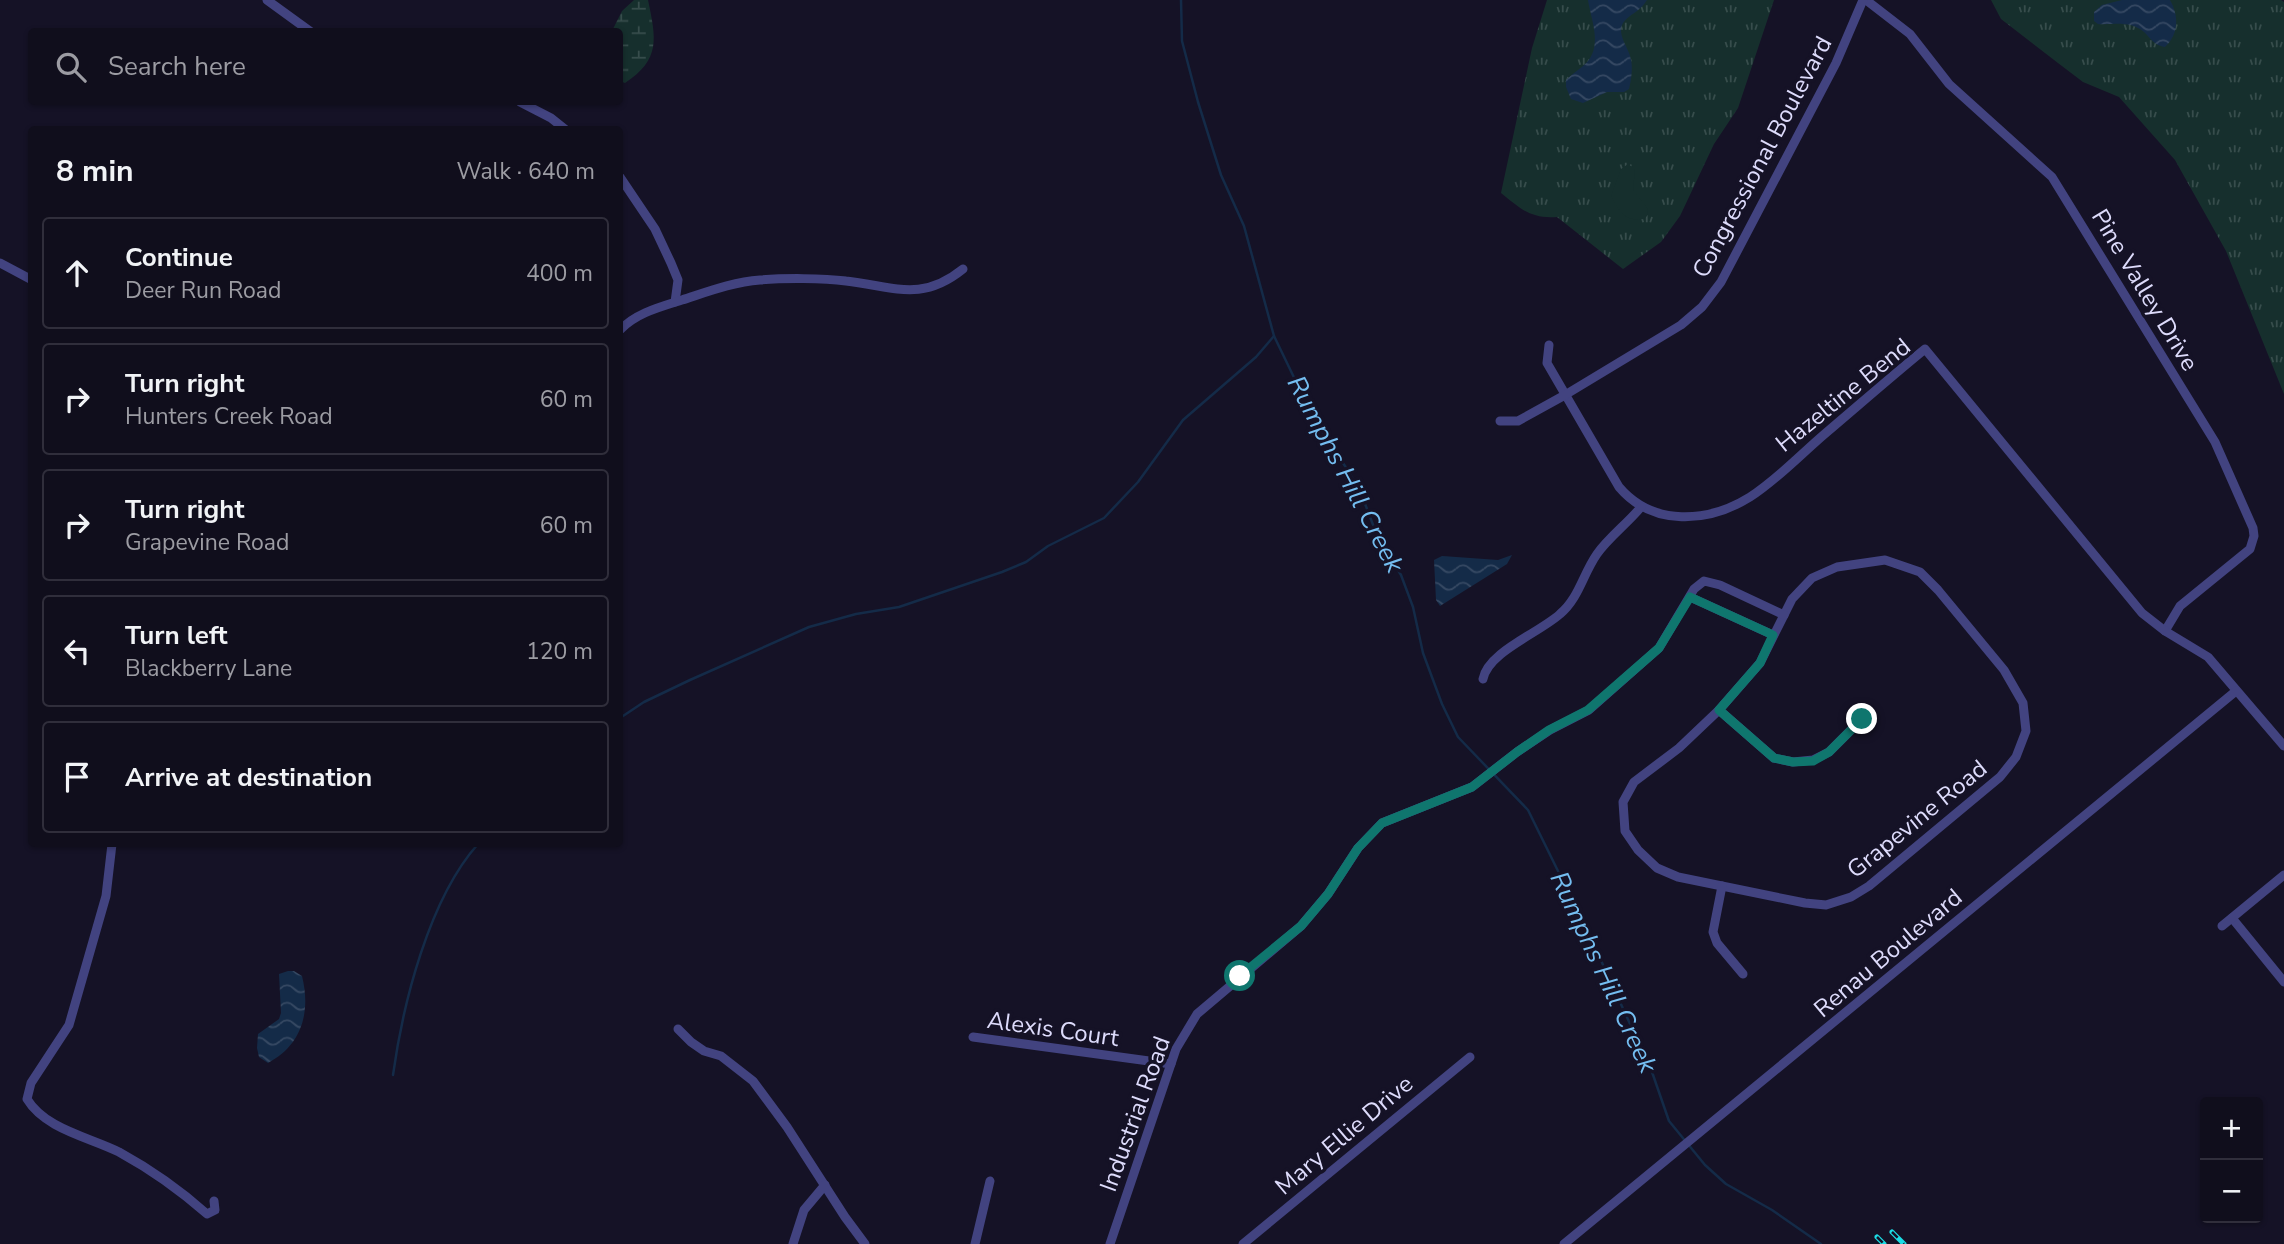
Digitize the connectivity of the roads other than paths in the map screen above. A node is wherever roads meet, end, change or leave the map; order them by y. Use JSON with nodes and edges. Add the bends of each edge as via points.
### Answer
{"nodes":[{"id":1,"x":267,"y":0,"type":"edge"},
{"id":2,"x":1865,"y":0,"type":"edge"},
{"id":3,"x":306,"y":28,"type":"edge"},
{"id":4,"x":526,"y":105,"type":"edge"},
{"id":5,"x":561,"y":126,"type":"edge"},
{"id":6,"x":623,"y":181,"type":"edge"},
{"id":7,"x":0,"y":263,"type":"edge"},
{"id":8,"x":963,"y":269,"type":"dead end"},
{"id":9,"x":28,"y":278,"type":"edge"},
{"id":10,"x":675,"y":302,"type":"junction"},
{"id":11,"x":623,"y":327,"type":"edge"},
{"id":12,"x":1549,"y":345,"type":"dead end"},
{"id":13,"x":1565,"y":395,"type":"junction"},
{"id":14,"x":1500,"y":421,"type":"dead end"},
{"id":15,"x":1642,"y":507,"type":"junction"},
{"id":16,"x":1690,"y":597,"type":"junction"},
{"id":17,"x":1784,"y":615,"type":"junction"},
{"id":18,"x":2165,"y":631,"type":"junction"},
{"id":19,"x":1773,"y":635,"type":"junction"},
{"id":20,"x":1483,"y":679,"type":"dead end"},
{"id":21,"x":2236,"y":691,"type":"junction"},
{"id":22,"x":1719,"y":710,"type":"junction"},
{"id":23,"x":1862,"y":719,"type":"dead end"},
{"id":24,"x":2283,"y":743,"type":"edge"},
{"id":25,"x":112,"y":847,"type":"edge"},
{"id":26,"x":2284,"y":875,"type":"edge"},
{"id":27,"x":1722,"y":886,"type":"junction"},
{"id":28,"x":2232,"y":918,"type":"junction"},
{"id":29,"x":2222,"y":926,"type":"dead end"},
{"id":30,"x":1744,"y":975,"type":"dead end"},
{"id":31,"x":2284,"y":982,"type":"edge"},
{"id":32,"x":678,"y":1029,"type":"dead end"},
{"id":33,"x":973,"y":1037,"type":"dead end"},
{"id":34,"x":1470,"y":1057,"type":"dead end"},
{"id":35,"x":1171,"y":1064,"type":"junction"},
{"id":36,"x":990,"y":1181,"type":"dead end"},
{"id":37,"x":825,"y":1185,"type":"junction"},
{"id":38,"x":214,"y":1201,"type":"dead end"},
{"id":39,"x":793,"y":1244,"type":"edge"},
{"id":40,"x":865,"y":1244,"type":"edge"},
{"id":41,"x":975,"y":1244,"type":"edge"},
{"id":42,"x":1110,"y":1244,"type":"edge"},
{"id":43,"x":1243,"y":1244,"type":"edge"},
{"id":44,"x":1564,"y":1244,"type":"edge"}],
"edges":[{"from":1,"to":3,"type":"street"},
{"from":2,"to":13,"type":"street","name":"Congressional Boulevard","via":[[1721,282],[1681,325]]},
{"from":2,"to":18,"type":"street","name":"Pine Valley Drive","via":[[1910,34],[1949,84],[2052,177],[2215,442],[2253,528],[2253,543],[2180,606]]},
{"from":4,"to":5,"type":"street"},
{"from":6,"to":10,"type":"street","via":[[671,263],[678,280]]},
{"from":7,"to":9,"type":"street"},
{"from":8,"to":10,"type":"street","via":[[942,283],[916,290],[848,281],[759,280]]},
{"from":10,"to":11,"type":"street","via":[[637,316]]},
{"from":12,"to":13,"type":"street","name":"Hazeltine Bend","via":[[1547,363]]},
{"from":13,"to":14,"type":"street","name":"Congressional Boulevard","via":[[1518,421]]},
{"from":13,"to":15,"type":"street","name":"Hazeltine Bend","via":[[1619,487]]},
{"from":15,"to":18,"type":"street","name":"Hazeltine Bend","via":[[1684,518],[1707,515],[1749,497],[1925,349],[2143,613]]},
{"from":15,"to":20,"type":"street","via":[[1597,553],[1568,607],[1496,658]]},
{"from":16,"to":17,"type":"street","via":[[1693,589],[1710,581]]},
{"from":16,"to":19,"type":"street"},
{"from":16,"to":35,"type":"street","name":"Industrial Road","via":[[1659,648],[1588,710],[1549,730],[1472,787],[1382,823],[1301,926],[1197,1014]]},
{"from":17,"to":19,"type":"street","name":"Grapevine Road"},
{"from":17,"to":27,"type":"street","name":"Grapevine Road","via":[[1812,578],[1837,567],[1885,560],[1920,572],[2004,670],[2023,703],[2026,731],[2016,757],[2000,777],[1851,897],[1826,905]]},
{"from":18,"to":21,"type":"street","name":"Hazeltine Bend","via":[[2208,657]]},
{"from":19,"to":22,"type":"street","name":"Grapevine Road","via":[[1760,663]]},
{"from":21,"to":24,"type":"street","name":"Hazeltine Bend"},
{"from":21,"to":44,"type":"street","name":"Renau Boulevard"},
{"from":22,"to":23,"type":"street","via":[[1774,758],[1793,762],[1813,761],[1829,752]]},
{"from":22,"to":27,"type":"street","name":"Grapevine Road","via":[[1633,782],[1623,802],[1625,831],[1657,868]]},
{"from":25,"to":38,"type":"street","via":[[106,896],[69,1025],[31,1083],[27,1099],[38,1114],[120,1153],[207,1214],[215,1210]]},
{"from":26,"to":28,"type":"street"},
{"from":27,"to":30,"type":"street","via":[[1713,932]]},
{"from":28,"to":29,"type":"street"},
{"from":28,"to":31,"type":"street"},
{"from":32,"to":37,"type":"street","via":[[753,1082]]},
{"from":33,"to":35,"type":"street","name":"Alexis Court"},
{"from":34,"to":43,"type":"street","name":"Mary Ellie Drive"},
{"from":35,"to":42,"type":"street","name":"Industrial Road"},
{"from":36,"to":41,"type":"street"},
{"from":37,"to":39,"type":"street","via":[[804,1210]]},
{"from":37,"to":40,"type":"street"}]}
